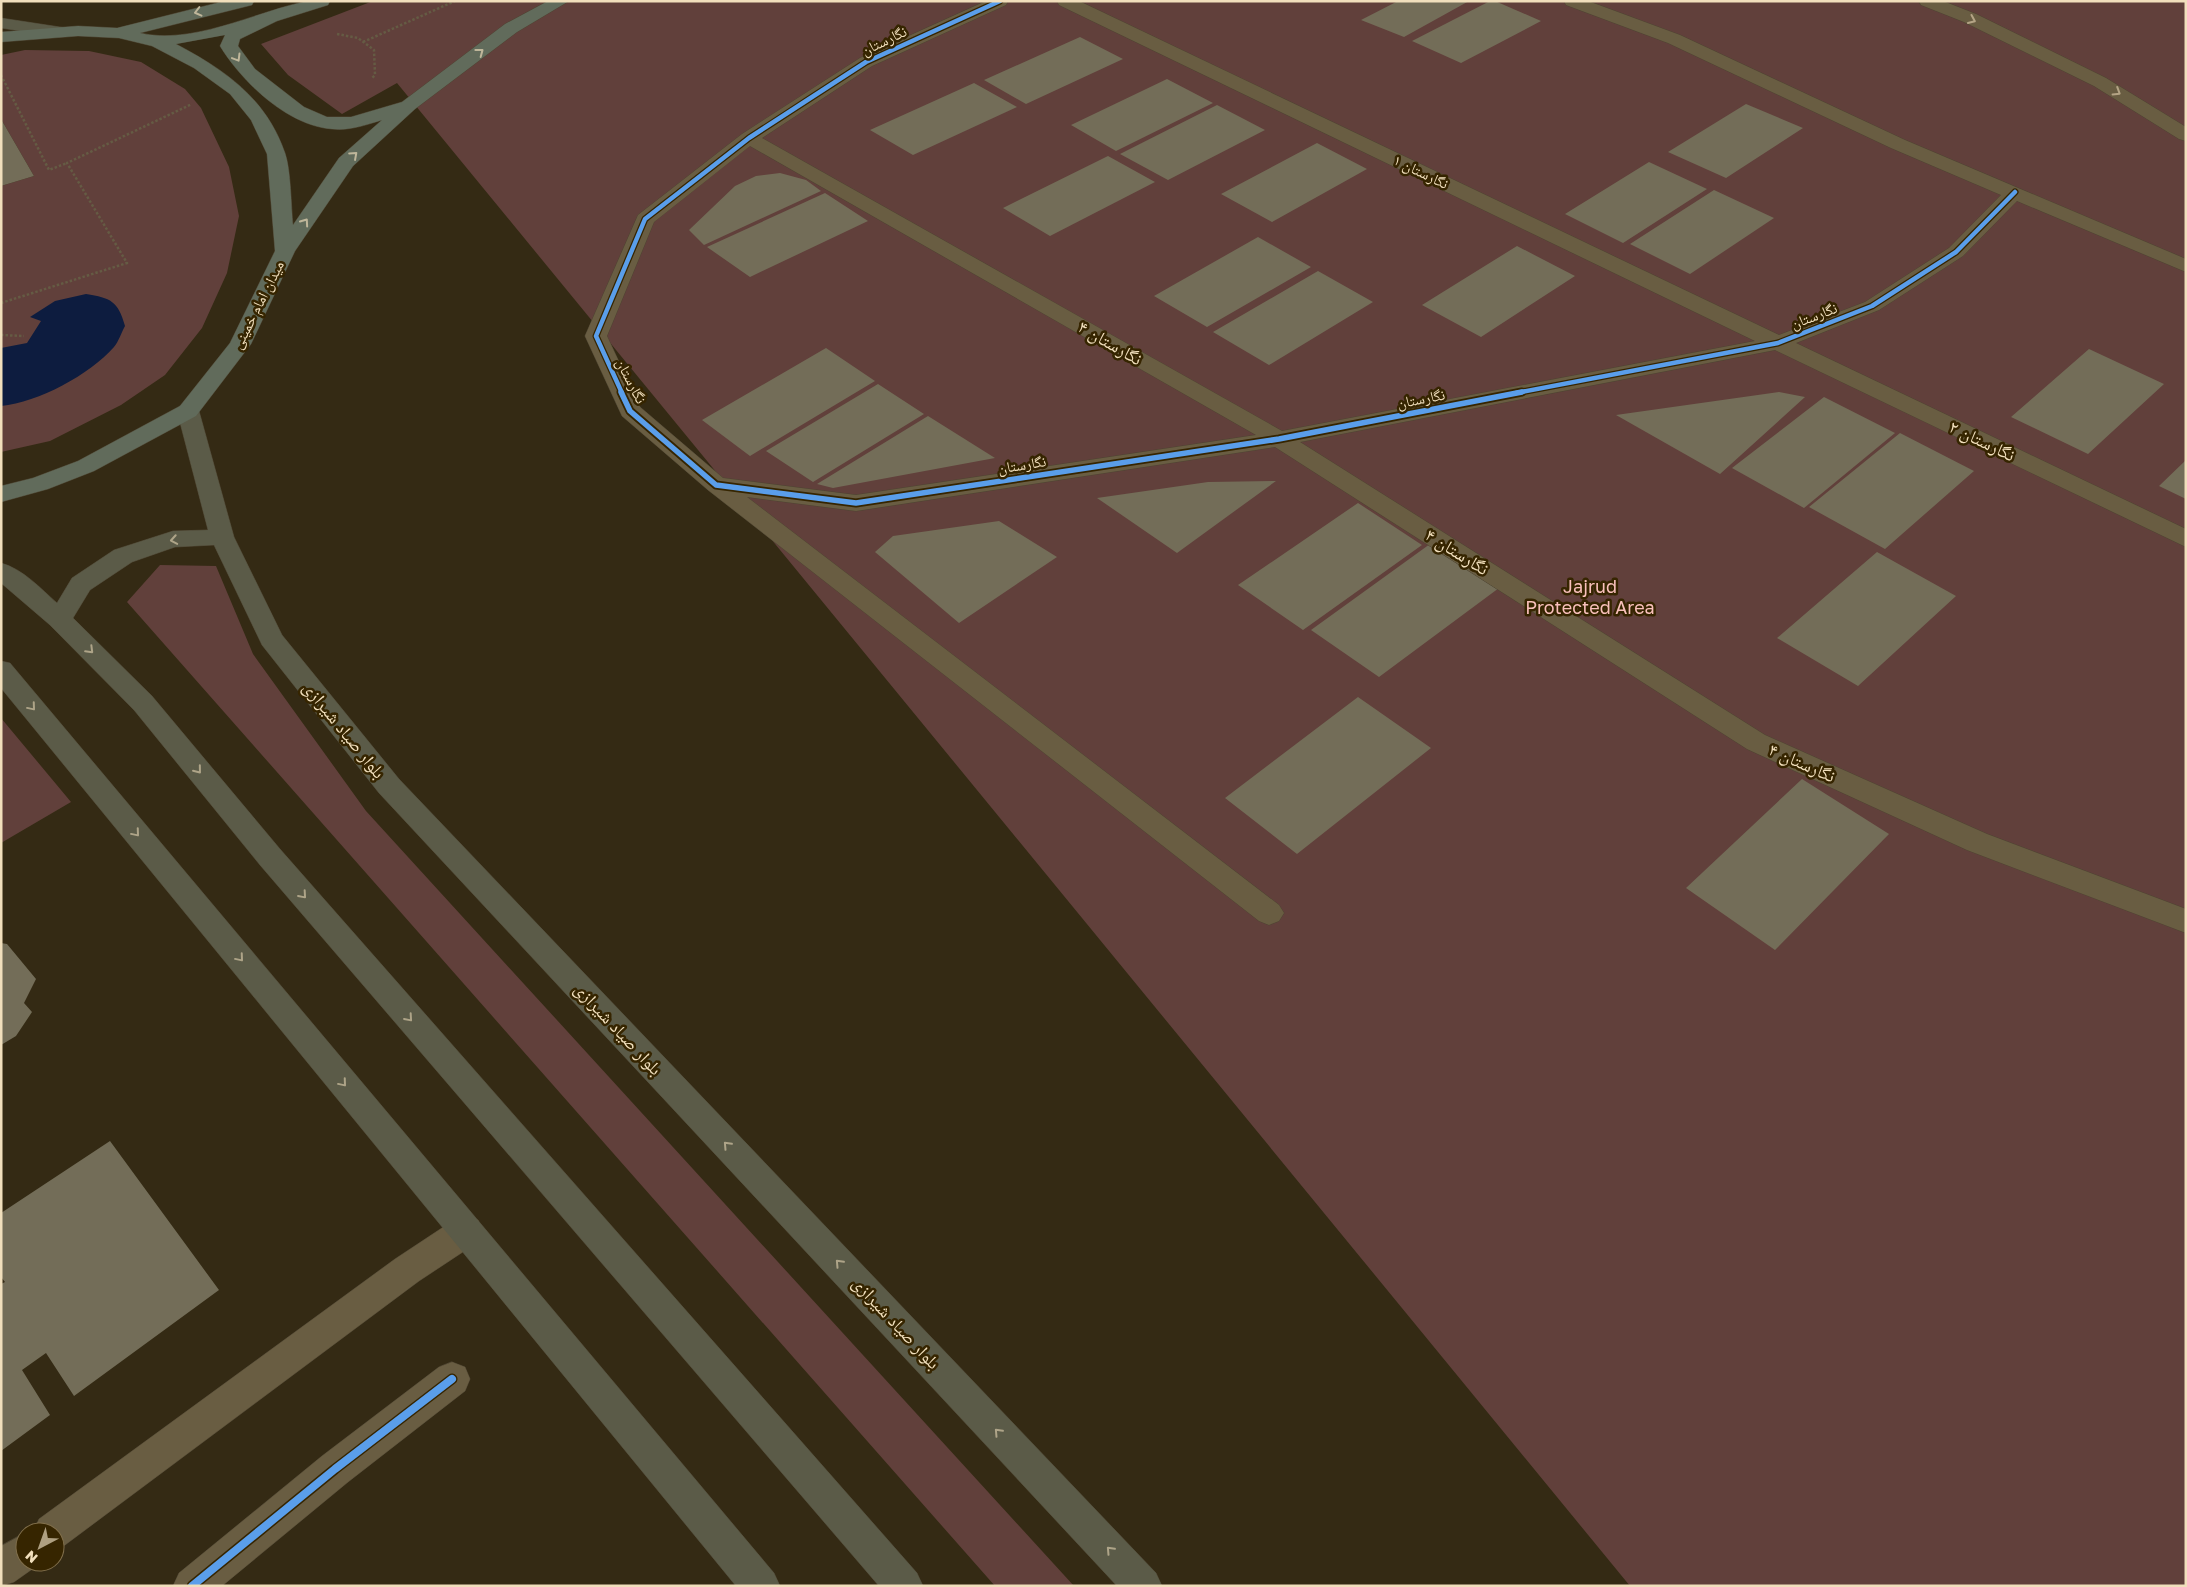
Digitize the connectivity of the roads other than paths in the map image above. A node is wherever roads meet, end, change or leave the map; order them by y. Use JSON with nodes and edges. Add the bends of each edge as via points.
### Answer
{"nodes":[{"id":1,"x":246,"y":1,"type":"edge"},
{"id":2,"x":322,"y":1,"type":"edge"},
{"id":3,"x":561,"y":1,"type":"edge"},
{"id":4,"x":1000,"y":1,"type":"edge"},
{"id":5,"x":1065,"y":1,"type":"edge"},
{"id":6,"x":1572,"y":1,"type":"edge"},
{"id":7,"x":1927,"y":1,"type":"edge"},
{"id":8,"x":270,"y":19,"type":"junction"},
{"id":9,"x":1,"y":23,"type":"edge"},
{"id":10,"x":60,"y":32,"type":"junction"},
{"id":11,"x":119,"y":33,"type":"junction"},
{"id":12,"x":1,"y":37,"type":"edge"},
{"id":13,"x":158,"y":42,"type":"junction"},
{"id":14,"x":409,"y":105,"type":"junction"},
{"id":15,"x":2186,"y":135,"type":"edge"},
{"id":16,"x":749,"y":138,"type":"junction"},
{"id":17,"x":2015,"y":192,"type":"junction"},
{"id":18,"x":285,"y":251,"type":"junction"},
{"id":19,"x":2186,"y":266,"type":"edge"},
{"id":20,"x":1778,"y":343,"type":"junction"},
{"id":21,"x":188,"y":412,"type":"junction"},
{"id":22,"x":1279,"y":439,"type":"junction"},
{"id":23,"x":716,"y":485,"type":"junction"},
{"id":24,"x":1,"y":494,"type":"edge"},
{"id":25,"x":222,"y":537,"type":"junction"},
{"id":26,"x":2186,"y":539,"type":"edge"},
{"id":27,"x":1,"y":571,"type":"edge"},
{"id":28,"x":59,"y":619,"type":"junction"},
{"id":29,"x":1,"y":670,"type":"edge"},
{"id":30,"x":1269,"y":913,"type":"dead end"},
{"id":31,"x":2186,"y":921,"type":"edge"},
{"id":32,"x":466,"y":1231,"type":"junction"},
{"id":33,"x":452,"y":1379,"type":"dead end"},
{"id":34,"x":65,"y":1522,"type":"edge"},
{"id":35,"x":15,"y":1559,"type":"edge"},
{"id":36,"x":1,"y":1569,"type":"edge"},
{"id":37,"x":192,"y":1586,"type":"edge"},
{"id":38,"x":761,"y":1586,"type":"edge"},
{"id":39,"x":904,"y":1586,"type":"edge"},
{"id":40,"x":1143,"y":1586,"type":"edge"}],
"edges":[{"from":1,"to":11,"type":"highway","one_way":true},
{"from":2,"to":8,"type":"highway"},
{"from":14,"to":3,"type":"highway","one_way":true,"via":[[511,28]]},
{"from":4,"to":16,"type":"street","name":"نگارستان","via":[[866,62]]},
{"from":5,"to":20,"type":"street","name":"نگارستان ۱"},
{"from":6,"to":17,"type":"street","via":[[1674,39],[1898,144]]},
{"from":7,"to":15,"type":"street","one_way":true,"via":[[1970,18],[2100,82]]},
{"from":8,"to":13,"type":"highway","via":[[213,34]]},
{"from":8,"to":14,"type":"highway","one_way":true,"via":[[233,36],[229,46],[241,65],[268,89],[316,122],[350,122]]},
{"from":9,"to":10,"type":"main road"},
{"from":10,"to":11,"type":"highway","name":"میدان امام خمینی"},
{"from":10,"to":12,"type":"highway","name":"میدان امام خمینی"},
{"from":11,"to":13,"type":"highway","name":"میدان امام خمینی"},
{"from":13,"to":18,"type":"highway","name":"میدان امام خمینی","via":[[200,64],[236,90],[260,119],[276,154]]},
{"from":18,"to":14,"type":"highway","one_way":true,"via":[[346,162]]},
{"from":16,"to":22,"type":"street","name":"نگارستان ۴"},
{"from":16,"to":23,"type":"street","name":"نگارستان","via":[[645,218],[596,336],[630,411]]},
{"from":17,"to":19,"type":"street"},
{"from":17,"to":20,"type":"street","name":"نگارستان","via":[[1956,252],[1872,306]]},
{"from":18,"to":21,"type":"highway","name":"میدان امام خمینی","via":[[240,344]]},
{"from":20,"to":22,"type":"street","name":"نگارستان"},
{"from":20,"to":26,"type":"street","name":"نگارستان ۲"},
{"from":21,"to":24,"type":"highway","name":"میدان امام خمینی","via":[[86,466],[40,484]]},
{"from":21,"to":25,"type":"main road","name":"بلوار صیاد شیرازی"},
{"from":22,"to":23,"type":"street","name":"نگارستان","via":[[856,503]]},
{"from":22,"to":31,"type":"street","name":"نگارستان ۴","via":[[1756,742],[1977,842]]},
{"from":23,"to":30,"type":"street"},
{"from":25,"to":28,"type":"main road","one_way":true,"via":[[173,539],[122,556],[81,584]]},
{"from":40,"to":25,"type":"main road","name":"بلوار صیاد شیرازی","one_way":true,"via":[[389,786],[271,639]]},
{"from":27,"to":28,"type":"main road"},
{"from":28,"to":39,"type":"main road","one_way":true,"via":[[144,703],[270,857]]},
{"from":29,"to":32,"type":"main road","one_way":true},
{"from":32,"to":34,"type":"street","via":[[407,1270]]},
{"from":32,"to":38,"type":"main road"},
{"from":33,"to":37,"type":"street"},
{"from":35,"to":36,"type":"street"}]}
